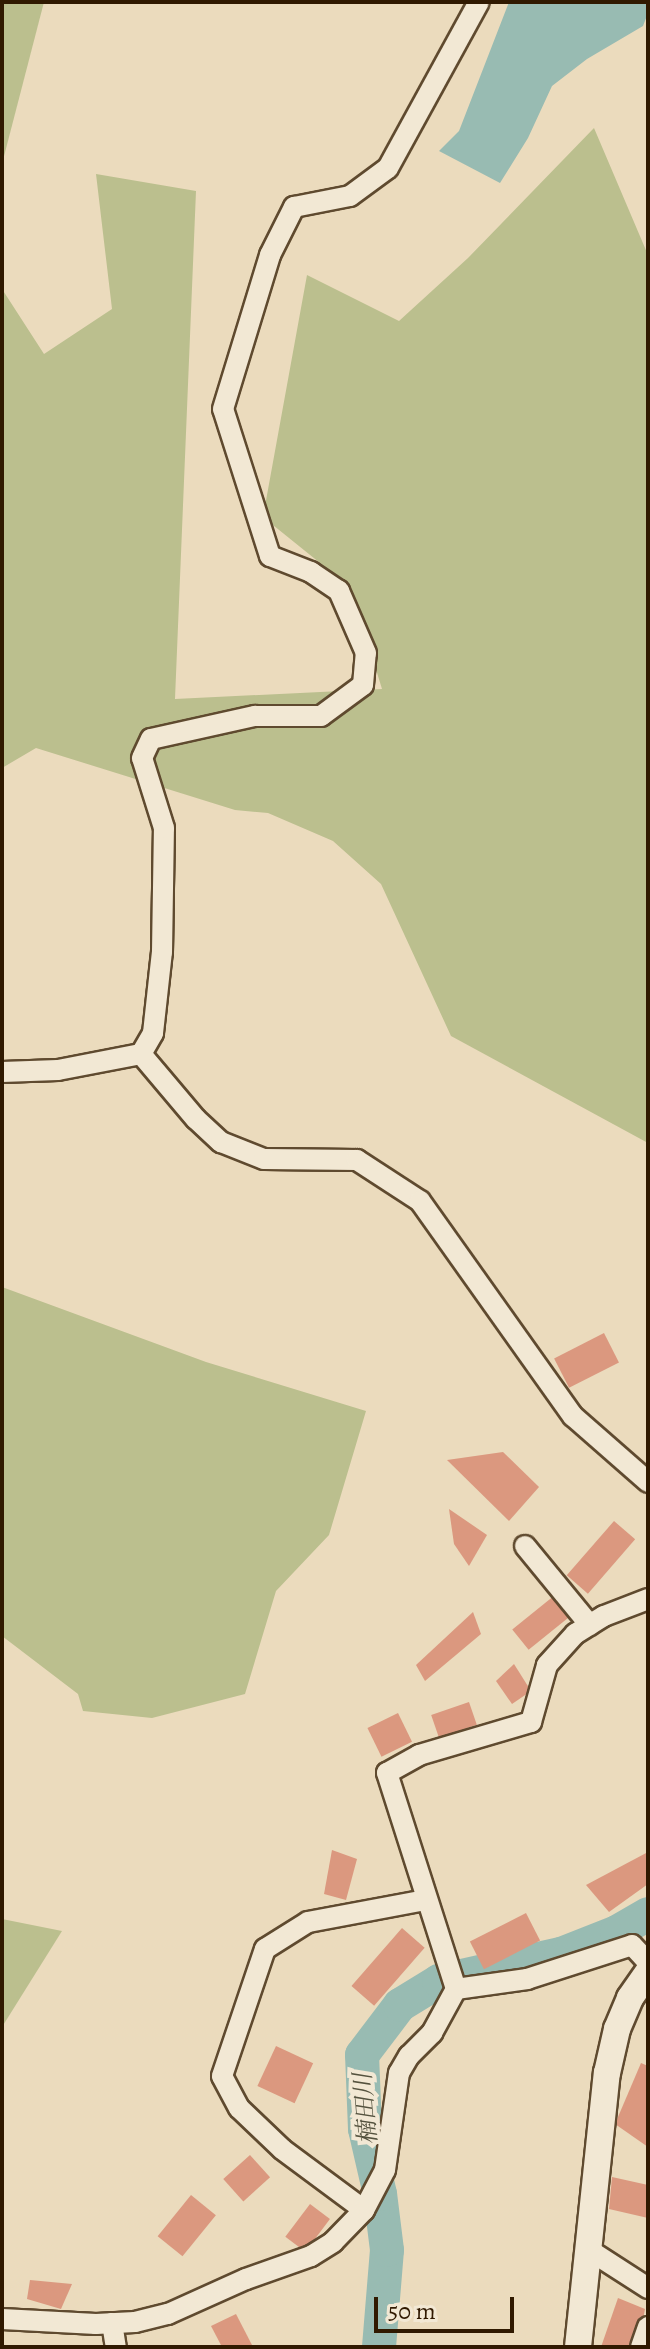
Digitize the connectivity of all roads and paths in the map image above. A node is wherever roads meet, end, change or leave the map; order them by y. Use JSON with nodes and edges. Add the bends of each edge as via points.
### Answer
{"nodes":[{"id":1,"x":479,"y":2,"type":"edge"},
{"id":2,"x":141,"y":1054,"type":"junction"},
{"id":3,"x":2,"y":1072,"type":"edge"},
{"id":4,"x":648,"y":1482,"type":"edge"},
{"id":5,"x":525,"y":1546,"type":"dead end"},
{"id":6,"x":648,"y":1599,"type":"edge"},
{"id":7,"x":590,"y":1625,"type":"junction"},
{"id":8,"x":425,"y":1900,"type":"junction"},
{"id":9,"x":648,"y":1962,"type":"edge"},
{"id":10,"x":648,"y":1972,"type":"edge"},
{"id":11,"x":452,"y":1979,"type":"junction"},
{"id":12,"x":364,"y":2210,"type":"junction"},
{"id":13,"x":589,"y":2250,"type":"junction"},
{"id":14,"x":648,"y":2288,"type":"edge"},
{"id":15,"x":2,"y":2319,"type":"edge"},
{"id":16,"x":112,"y":2323,"type":"junction"},
{"id":17,"x":648,"y":2327,"type":"edge"},
{"id":18,"x":116,"y":2347,"type":"edge"},
{"id":19,"x":578,"y":2347,"type":"edge"},
{"id":20,"x":641,"y":2347,"type":"edge"}],
"edges":[{"from":1,"to":2,"type":"street","via":[[388,168],[350,196],[294,207],[270,255],[237,356],[223,409],[270,556],[311,572],[339,591],[366,653],[363,685],[321,716],[255,716],[151,739],[142,758],[164,828],[162,952],[153,1033]]},
{"from":2,"to":3,"type":"street","via":[[58,1070]]},
{"from":2,"to":4,"type":"street","via":[[221,1142],[264,1159],[357,1160],[420,1201],[573,1416]]},
{"from":5,"to":7,"type":"street"},
{"from":6,"to":7,"type":"street"},
{"from":7,"to":8,"type":"street","via":[[547,1665],[531,1722],[419,1755],[387,1773]]},
{"from":8,"to":11,"type":"street"},
{"from":8,"to":12,"type":"street","via":[[308,1922],[265,1949],[222,2076],[239,2108],[282,2149]]},
{"from":9,"to":11,"type":"street","via":[[632,1945],[527,1979]]},
{"from":10,"to":13,"type":"street","via":[[630,1998],[614,2044]]},
{"from":11,"to":12,"type":"street","via":[[432,2033],[399,2073],[385,2170]]},
{"from":12,"to":16,"type":"street","via":[[311,2256],[168,2314]]},
{"from":13,"to":14,"type":"street"},
{"from":13,"to":19,"type":"street"},
{"from":15,"to":16,"type":"street"},
{"from":16,"to":18,"type":"street"},
{"from":17,"to":20,"type":"street"}]}
